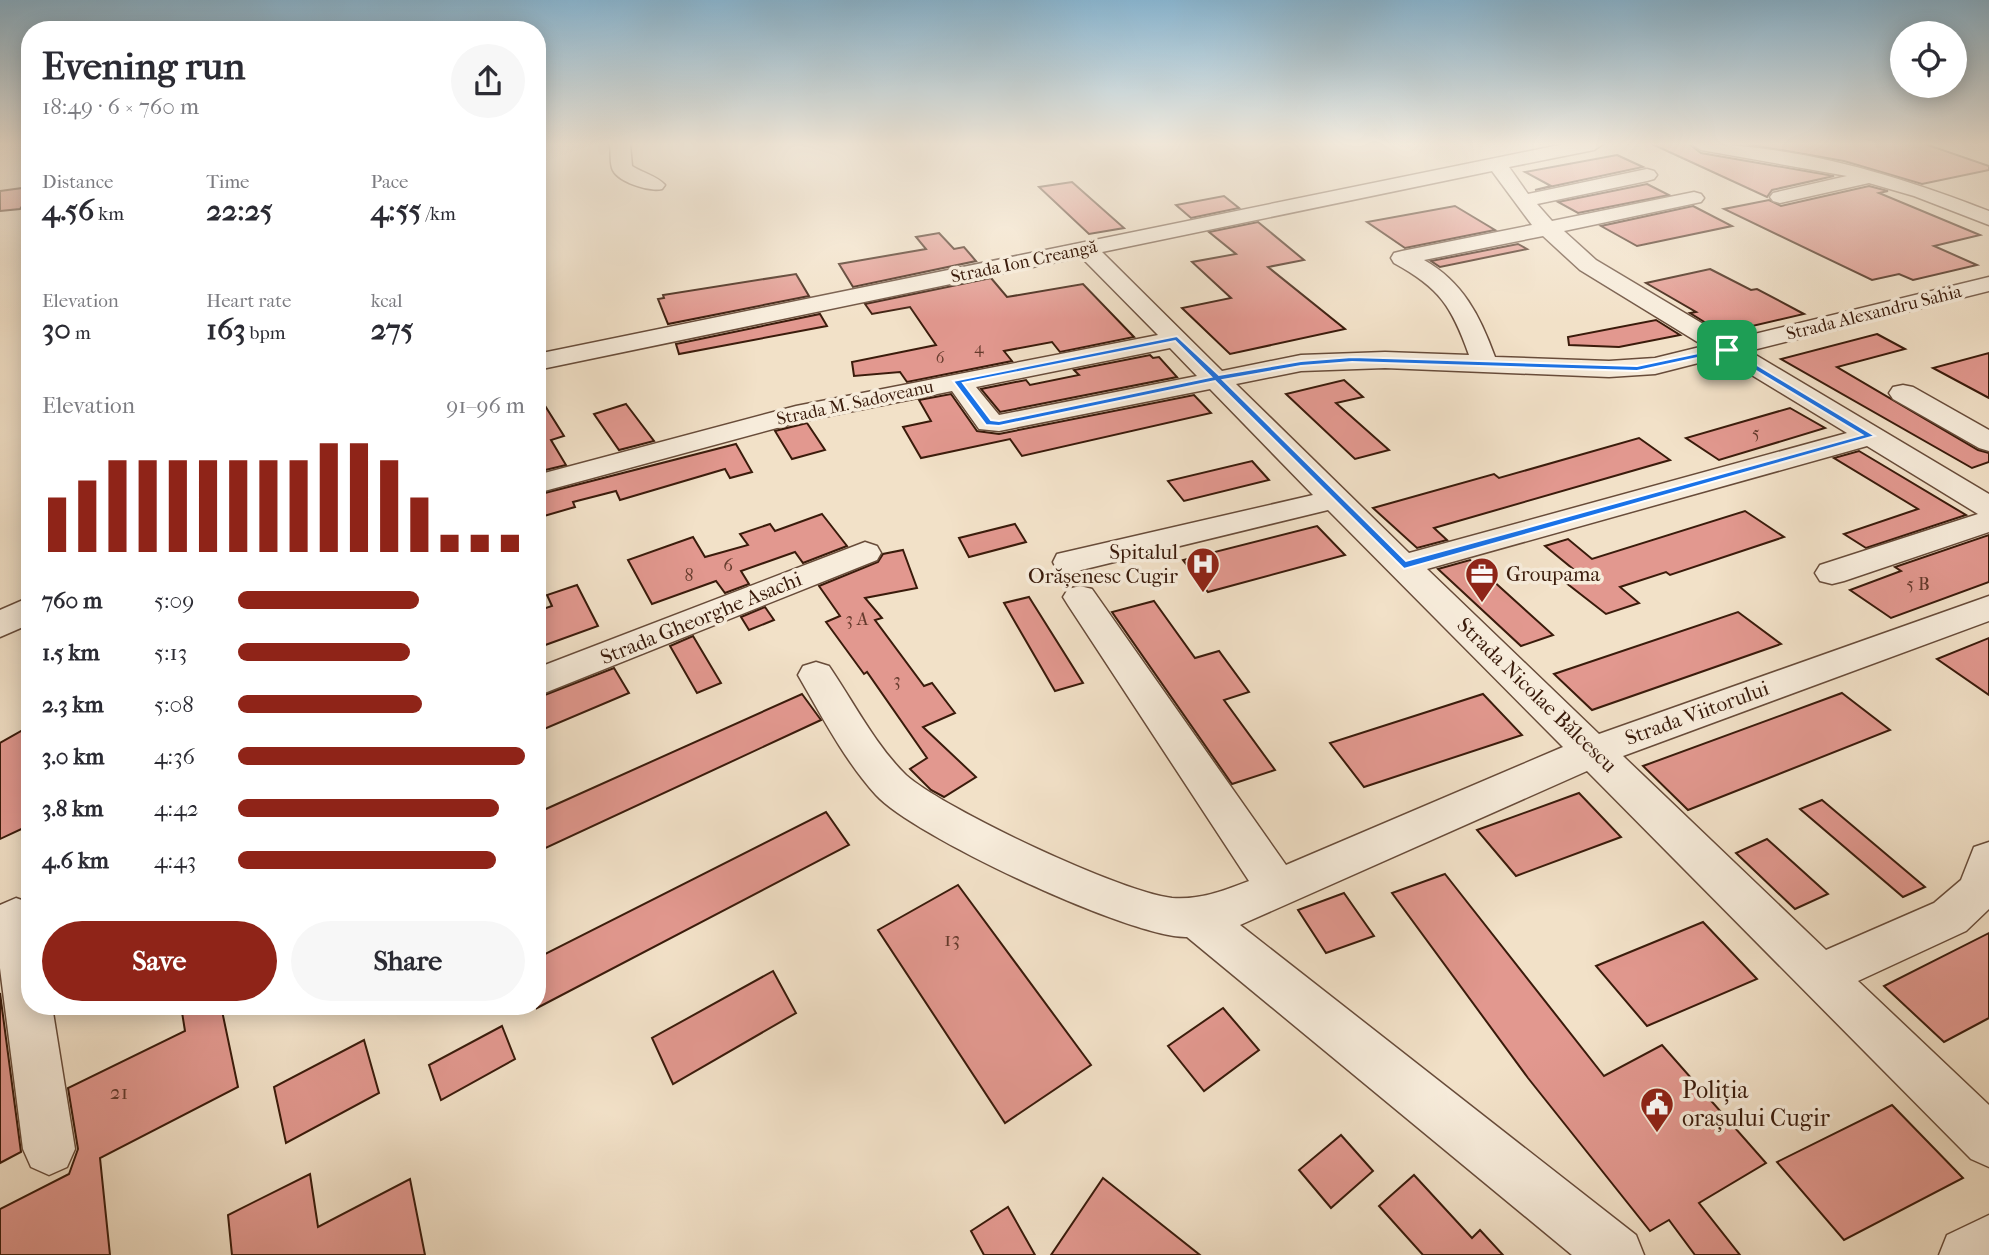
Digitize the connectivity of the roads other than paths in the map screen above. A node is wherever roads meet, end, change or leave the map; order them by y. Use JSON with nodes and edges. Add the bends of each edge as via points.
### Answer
{"nodes":[{"id":1,"x":1311,"y":203,"type":"edge"},
{"id":2,"x":1524,"y":203,"type":"edge"},
{"id":3,"x":1672,"y":203,"type":"edge"},
{"id":4,"x":1946,"y":203,"type":"edge"},
{"id":5,"x":1989,"y":219,"type":"edge"},
{"id":6,"x":1548,"y":229,"type":"junction"},
{"id":7,"x":1086,"y":249,"type":"junction"},
{"id":8,"x":1989,"y":284,"type":"edge"},
{"id":9,"x":1177,"y":339,"type":"junction"},
{"id":10,"x":1727,"y":350,"type":"junction"},
{"id":11,"x":546,"y":360,"type":"edge"},
{"id":12,"x":1485,"y":364,"type":"junction"},
{"id":13,"x":1217,"y":378,"type":"junction"},
{"id":14,"x":958,"y":381,"type":"junction"},
{"id":15,"x":1903,"y":393,"type":"dead end"},
{"id":16,"x":1870,"y":436,"type":"junction"},
{"id":17,"x":1989,"y":442,"type":"edge"},
{"id":18,"x":546,"y":482,"type":"edge"},
{"id":19,"x":1335,"y":499,"type":"junction"},
{"id":20,"x":1989,"y":507,"type":"edge"},
{"id":21,"x":1989,"y":521,"type":"edge"},
{"id":22,"x":865,"y":553,"type":"dead end"},
{"id":23,"x":1404,"y":565,"type":"junction"},
{"id":24,"x":1832,"y":573,"type":"dead end"},
{"id":25,"x":1989,"y":608,"type":"edge"},
{"id":26,"x":21,"y":614,"type":"edge"},
{"id":27,"x":0,"y":625,"type":"edge"},
{"id":28,"x":816,"y":675,"type":"dead end"},
{"id":29,"x":546,"y":679,"type":"edge"},
{"id":30,"x":1594,"y":751,"type":"junction"},
{"id":31,"x":1989,"y":860,"type":"edge"},
{"id":32,"x":1278,"y":888,"type":"junction"},
{"id":33,"x":1205,"y":915,"type":"junction"},
{"id":34,"x":15,"y":918,"type":"edge"},
{"id":35,"x":21,"y":959,"type":"edge"},
{"id":36,"x":1821,"y":975,"type":"junction"},
{"id":37,"x":29,"y":1015,"type":"edge"},
{"id":38,"x":1989,"y":1141,"type":"edge"},
{"id":39,"x":49,"y":1149,"type":"dead end"},
{"id":40,"x":1989,"y":1243,"type":"edge"},
{"id":41,"x":1616,"y":1255,"type":"edge"},
{"id":42,"x":1967,"y":1255,"type":"edge"}],
"edges":[{"from":1,"to":7,"type":"street","name":"Strada Ion Creangă"},
{"from":2,"to":6,"type":"street"},
{"from":3,"to":6,"type":"street"},
{"from":4,"to":5,"type":"street"},
{"from":6,"to":10,"type":"street","via":[[1588,265]]},
{"from":6,"to":12,"type":"street","via":[[1402,258],[1438,278],[1459,299]]},
{"from":7,"to":9,"type":"street","name":"Strada Nicolae Bălcescu"},
{"from":7,"to":11,"type":"street","name":"Strada Ion Creangă"},
{"from":8,"to":10,"type":"street","name":"Strada Alexandru Sahia"},
{"from":9,"to":13,"type":"street","name":"Strada Nicolae Bălcescu"},
{"from":9,"to":14,"type":"street","name":"Strada M. Sadoveanu"},
{"from":10,"to":12,"type":"street","name":"Strada Alexandru Sahia","via":[[1637,369]]},
{"from":10,"to":16,"type":"street"},
{"from":12,"to":13,"type":"street","name":"Strada Alexandru Sahia","via":[[1327,361]]},
{"from":13,"to":14,"type":"street","name":"Strada Alexandru Sahia","via":[[999,423],[989,423]]},
{"from":13,"to":19,"type":"street","name":"Strada Nicolae Bălcescu"},
{"from":14,"to":18,"type":"street","name":"Strada M. Sadoveanu","via":[[796,414]]},
{"from":15,"to":17,"type":"street"},
{"from":16,"to":20,"type":"street"},
{"from":16,"to":23,"type":"street"},
{"from":19,"to":23,"type":"street","name":"Strada Nicolae Bălcescu"},
{"from":19,"to":32,"type":"street","via":[[1074,579]]},
{"from":21,"to":24,"type":"street"},
{"from":22,"to":29,"type":"street","name":"Strada Gheorghe Asachi"},
{"from":23,"to":30,"type":"street","name":"Strada Nicolae Bălcescu"},
{"from":25,"to":30,"type":"street","name":"Strada Viitorului"},
{"from":26,"to":27,"type":"street"},
{"from":28,"to":33,"type":"street","via":[[892,787],[942,819],[1126,905],[1169,918]]},
{"from":30,"to":32,"type":"street","name":"Strada Viitorului"},
{"from":30,"to":36,"type":"street","name":"Strada Nicolae Bălcescu"},
{"from":31,"to":36,"type":"street","via":[[1986,878],[1976,893],[1950,917]]},
{"from":32,"to":33,"type":"street","name":"Strada Viitorului"},
{"from":33,"to":41,"type":"street"},
{"from":34,"to":35,"type":"street"},
{"from":36,"to":38,"type":"street","name":"Strada Nicolae Bălcescu"},
{"from":37,"to":39,"type":"street"},
{"from":40,"to":42,"type":"street"}]}
